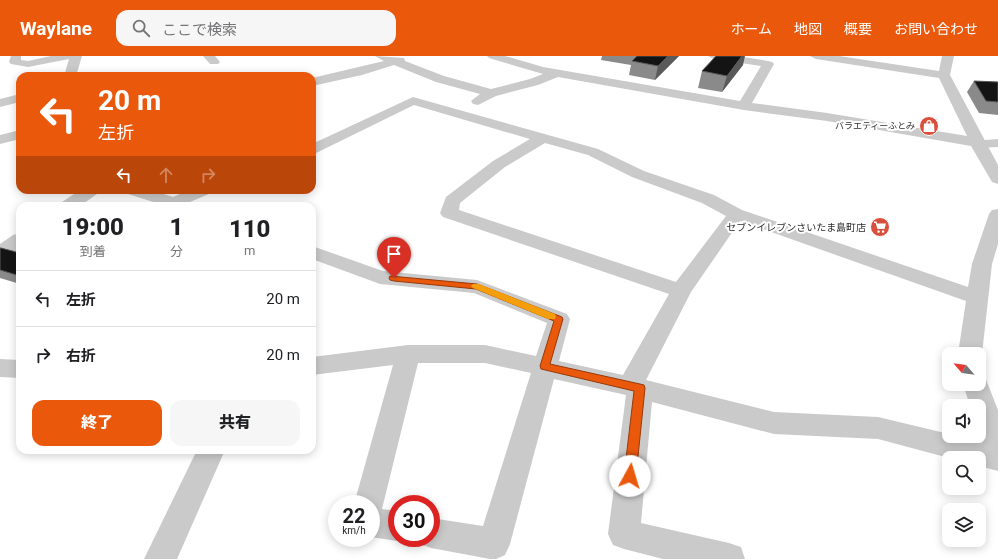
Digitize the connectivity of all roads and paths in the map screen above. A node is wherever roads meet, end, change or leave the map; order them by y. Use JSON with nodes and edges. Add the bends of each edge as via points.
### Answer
{"nodes":[{"id":1,"x":16,"y":56,"type":"edge"},
{"id":2,"x":381,"y":56,"type":"edge"},
{"id":3,"x":409,"y":56,"type":"edge"},
{"id":4,"x":493,"y":56,"type":"edge"},
{"id":5,"x":714,"y":56,"type":"edge"},
{"id":6,"x":816,"y":56,"type":"edge"},
{"id":7,"x":948,"y":56,"type":"edge"},
{"id":8,"x":3,"y":58,"type":"dead end"},
{"id":9,"x":73,"y":59,"type":"edge"},
{"id":10,"x":396,"y":61,"type":"junction"},
{"id":11,"x":555,"y":67,"type":"junction"},
{"id":12,"x":31,"y":72,"type":"edge"},
{"id":13,"x":71,"y":72,"type":"edge"},
{"id":14,"x":316,"y":81,"type":"edge"},
{"id":15,"x":952,"y":82,"type":"junction"},
{"id":16,"x":491,"y":93,"type":"junction"},
{"id":17,"x":16,"y":99,"type":"edge"},
{"id":18,"x":0,"y":102,"type":"edge"},
{"id":19,"x":744,"y":106,"type":"junction"},
{"id":20,"x":459,"y":113,"type":"junction"},
{"id":21,"x":16,"y":135,"type":"edge"},
{"id":22,"x":544,"y":137,"type":"junction"},
{"id":23,"x":0,"y":140,"type":"edge"},
{"id":24,"x":978,"y":143,"type":"junction"},
{"id":25,"x":998,"y":143,"type":"edge"},
{"id":26,"x":316,"y":148,"type":"edge"},
{"id":27,"x":994,"y":165,"type":"edge"},
{"id":28,"x":998,"y":179,"type":"edge"},
{"id":29,"x":85,"y":194,"type":"edge"},
{"id":30,"x":147,"y":194,"type":"edge"},
{"id":31,"x":196,"y":194,"type":"edge"},
{"id":32,"x":74,"y":202,"type":"edge"},
{"id":33,"x":173,"y":202,"type":"edge"},
{"id":34,"x":182,"y":202,"type":"edge"},
{"id":35,"x":736,"y":214,"type":"junction"},
{"id":36,"x":998,"y":214,"type":"edge"},
{"id":37,"x":16,"y":242,"type":"edge"},
{"id":38,"x":0,"y":253,"type":"edge"},
{"id":39,"x":316,"y":253,"type":"edge"},
{"id":40,"x":681,"y":291,"type":"junction"},
{"id":41,"x":977,"y":297,"type":"junction"},
{"id":42,"x":971,"y":347,"type":"edge"},
{"id":43,"x":408,"y":354,"type":"junction"},
{"id":44,"x":316,"y":366,"type":"edge"},
{"id":45,"x":545,"y":366,"type":"junction"},
{"id":46,"x":0,"y":368,"type":"edge"},
{"id":47,"x":16,"y":369,"type":"edge"},
{"id":48,"x":635,"y":387,"type":"junction"},
{"id":49,"x":978,"y":391,"type":"edge"},
{"id":50,"x":998,"y":448,"type":"edge"},
{"id":51,"x":209,"y":454,"type":"edge"},
{"id":52,"x":998,"y":459,"type":"edge"},
{"id":53,"x":371,"y":495,"type":"edge"},
{"id":54,"x":440,"y":535,"type":"edge"},
{"id":55,"x":160,"y":559,"type":"edge"},
{"id":56,"x":729,"y":559,"type":"edge"}],
"edges":[{"from":1,"to":8,"type":"street"},
{"from":1,"to":9,"type":"street","via":[[15,62],[28,64]]},
{"from":2,"to":10,"type":"street"},
{"from":3,"to":10,"type":"street"},
{"from":4,"to":11,"type":"street","via":[[541,70]]},
{"from":5,"to":19,"type":"street","via":[[768,64]]},
{"from":6,"to":15,"type":"street"},
{"from":7,"to":15,"type":"street"},
{"from":9,"to":12,"type":"street"},
{"from":9,"to":13,"type":"street"},
{"from":10,"to":14,"type":"street"},
{"from":10,"to":16,"type":"street","via":[[440,79]]},
{"from":11,"to":16,"type":"street","via":[[534,82]]},
{"from":11,"to":19,"type":"street"},
{"from":15,"to":24,"type":"street"},
{"from":16,"to":20,"type":"street"},
{"from":17,"to":18,"type":"street"},
{"from":19,"to":24,"type":"street","via":[[827,117]]},
{"from":20,"to":22,"type":"street"},
{"from":20,"to":26,"type":"street","via":[[413,101]]},
{"from":21,"to":23,"type":"street"},
{"from":22,"to":35,"type":"street","via":[[593,152],[638,174],[708,199]]},
{"from":22,"to":40,"type":"street","via":[[499,164],[452,201],[449,213]]},
{"from":24,"to":25,"type":"street"},
{"from":24,"to":27,"type":"street"},
{"from":27,"to":28,"type":"street","via":[[992,168]]},
{"from":29,"to":32,"type":"street"},
{"from":30,"to":33,"type":"street"},
{"from":31,"to":34,"type":"street"},
{"from":35,"to":40,"type":"street"},
{"from":35,"to":41,"type":"street"},
{"from":36,"to":41,"type":"street","via":[[982,264]]},
{"from":37,"to":38,"type":"street"},
{"from":39,"to":45,"type":"street","via":[[380,277],[477,287],[559,319]]},
{"from":40,"to":48,"type":"street"},
{"from":41,"to":42,"type":"street"},
{"from":43,"to":44,"type":"street"},
{"from":43,"to":45,"type":"street","via":[[485,354]]},
{"from":43,"to":53,"type":"street"},
{"from":45,"to":48,"type":"street"},
{"from":45,"to":54,"type":"street","via":[[494,544]]},
{"from":46,"to":47,"type":"street"},
{"from":48,"to":52,"type":"street","via":[[774,423],[878,428]]},
{"from":48,"to":56,"type":"street","via":[[624,534]]},
{"from":49,"to":50,"type":"street"},
{"from":51,"to":55,"type":"street"}]}
